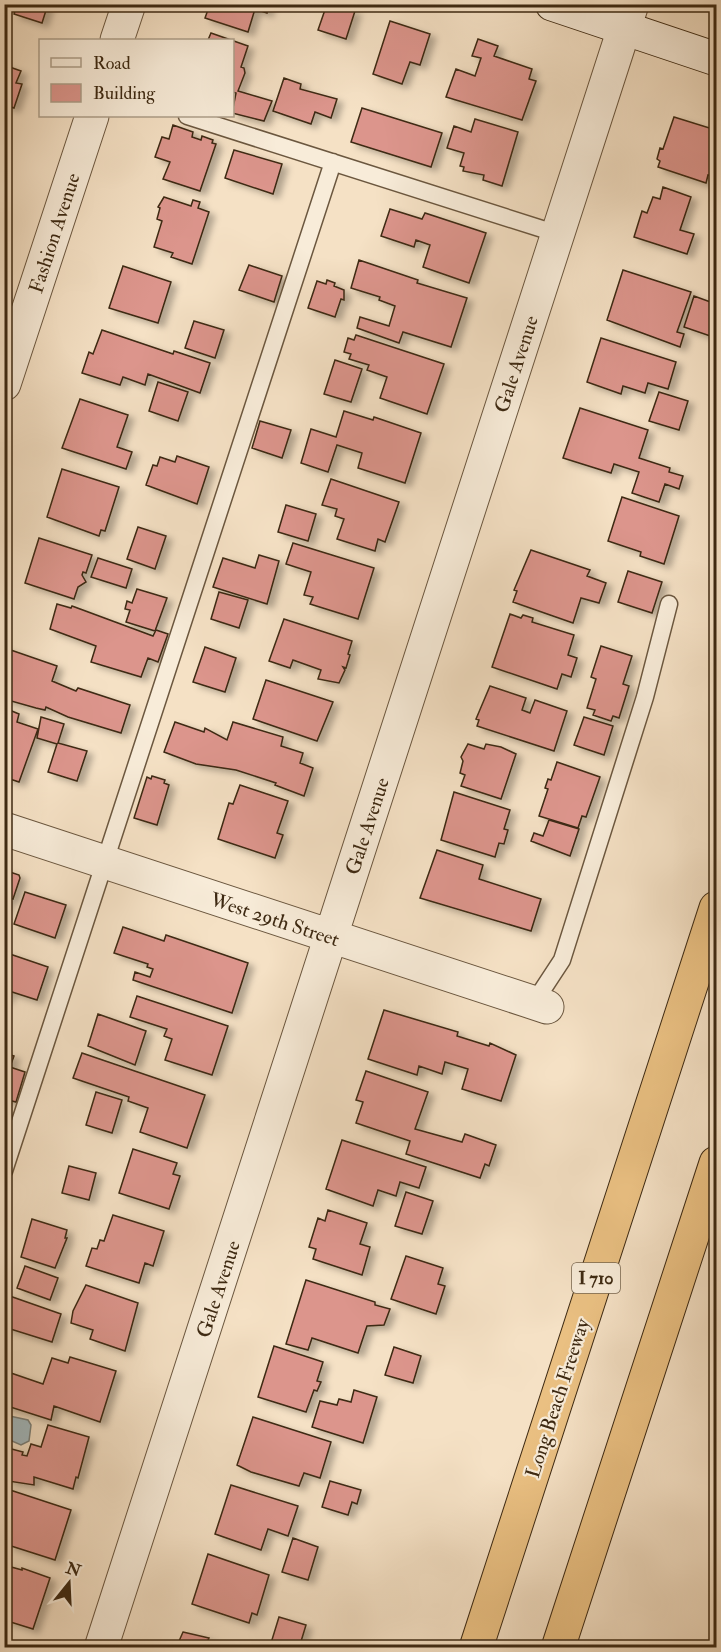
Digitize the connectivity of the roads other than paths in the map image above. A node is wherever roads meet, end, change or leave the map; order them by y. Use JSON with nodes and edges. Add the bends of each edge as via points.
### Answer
{"nodes":[{"id":1,"x":129,"y":4,"type":"edge"},
{"id":2,"x":552,"y":4,"type":"edge"},
{"id":3,"x":628,"y":16,"type":"edge"},
{"id":4,"x":117,"y":39,"type":"edge"},
{"id":5,"x":717,"y":59,"type":"edge"},
{"id":6,"x":92,"y":117,"type":"edge"},
{"id":7,"x":191,"y":117,"type":"edge"},
{"id":8,"x":333,"y":162,"type":"junction"},
{"id":9,"x":558,"y":234,"type":"junction"},
{"id":10,"x":4,"y":384,"type":"edge"},
{"id":11,"x":669,"y":604,"type":"dead end"},
{"id":12,"x":4,"y":829,"type":"edge"},
{"id":13,"x":105,"y":862,"type":"junction"},
{"id":14,"x":717,"y":908,"type":"edge"},
{"id":15,"x":331,"y":938,"type":"junction"},
{"id":16,"x":536,"y":1003,"type":"joint"},
{"id":17,"x":717,"y":1163,"type":"edge"},
{"id":18,"x":4,"y":1171,"type":"edge"},
{"id":19,"x":101,"y":1647,"type":"edge"},
{"id":20,"x":476,"y":1647,"type":"edge"},
{"id":21,"x":558,"y":1647,"type":"edge"}],
"edges":[{"from":1,"to":4,"type":"street"},
{"from":2,"to":3,"type":"street"},
{"from":3,"to":5,"type":"street"},
{"from":3,"to":9,"type":"street","name":"Gale Avenue"},
{"from":6,"to":10,"type":"street","name":"Fashion Avenue"},
{"from":7,"to":8,"type":"lane"},
{"from":8,"to":9,"type":"lane"},
{"from":8,"to":13,"type":"lane"},
{"from":9,"to":15,"type":"street","name":"Gale Avenue"},
{"from":11,"to":16,"type":"lane","via":[[645,697],[562,960]]},
{"from":12,"to":13,"type":"street","name":"West 29th Street"},
{"from":13,"to":15,"type":"street","name":"West 29th Street"},
{"from":13,"to":18,"type":"lane"},
{"from":14,"to":20,"type":"highway","name":"Long Beach Freeway","number":"I 710"},
{"from":15,"to":16,"type":"street","name":"West 29th Street"},
{"from":15,"to":19,"type":"street","name":"Gale Avenue"},
{"from":17,"to":21,"type":"highway"}]}
